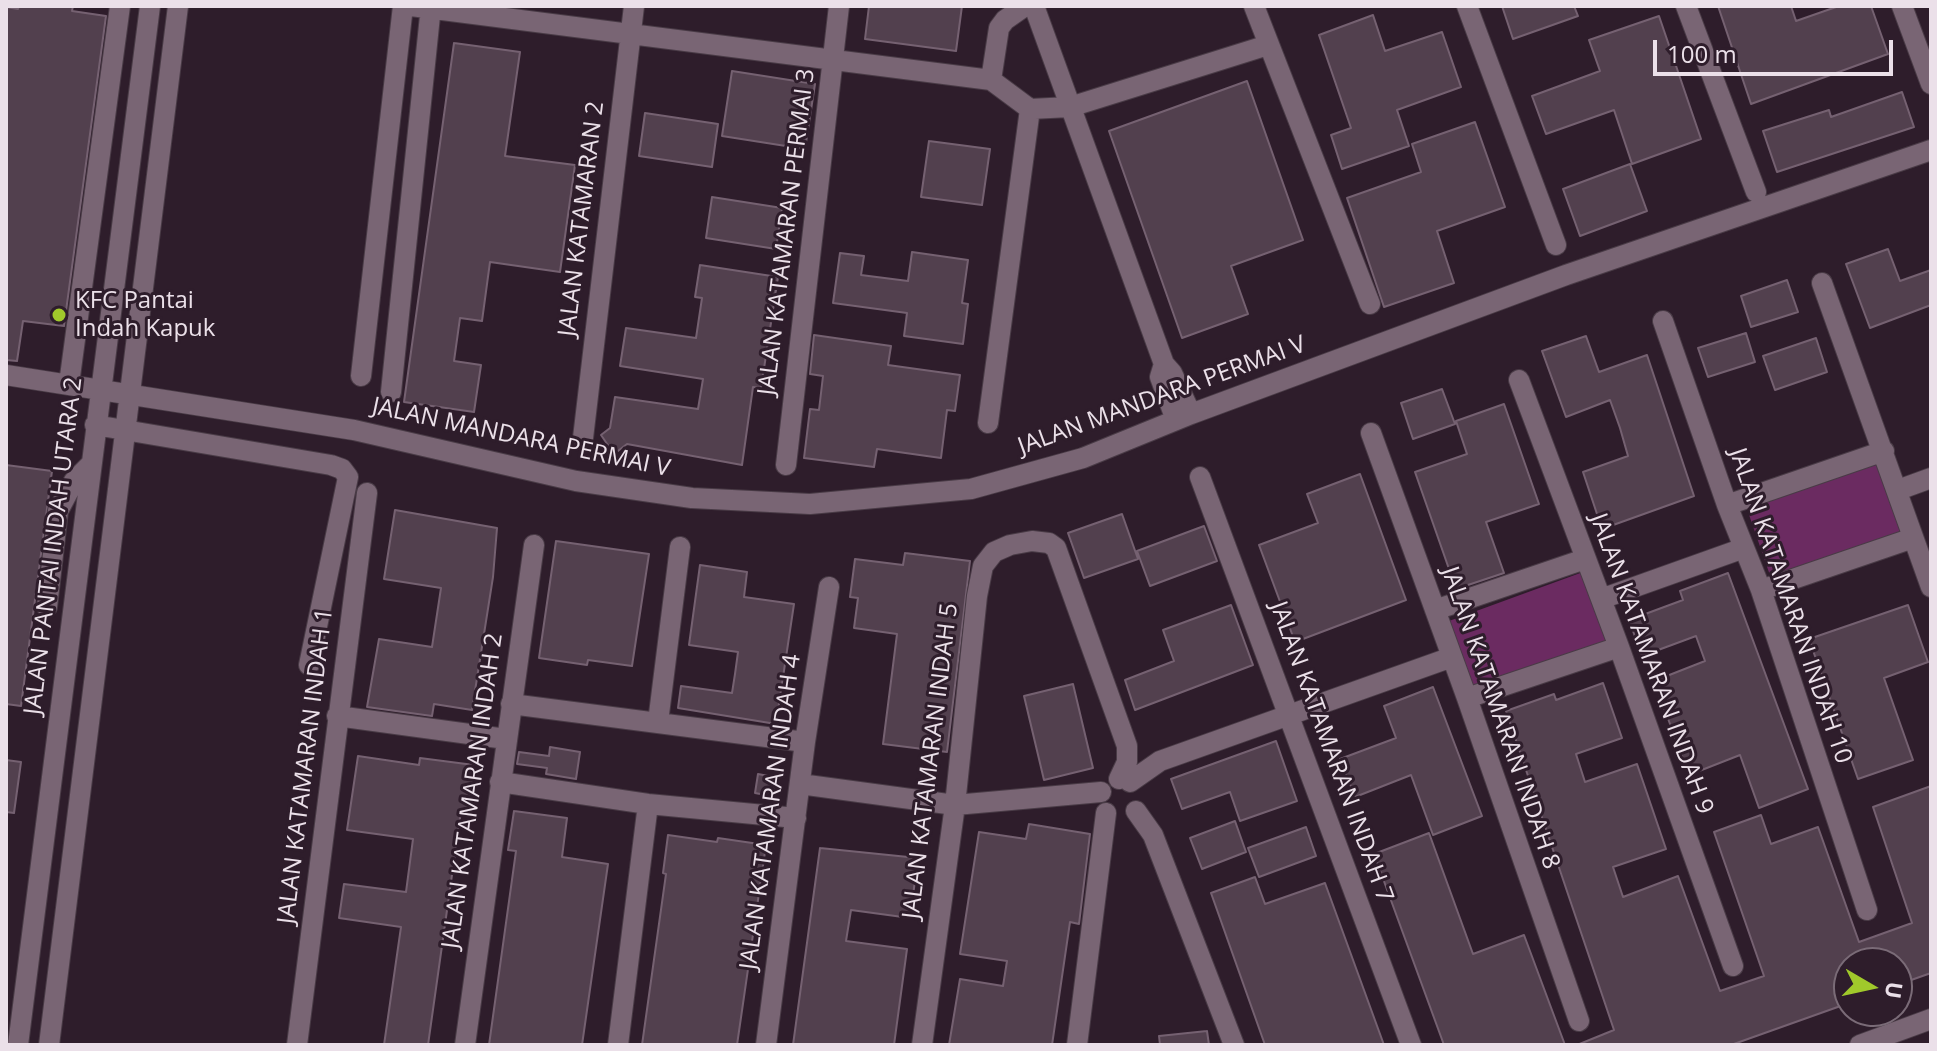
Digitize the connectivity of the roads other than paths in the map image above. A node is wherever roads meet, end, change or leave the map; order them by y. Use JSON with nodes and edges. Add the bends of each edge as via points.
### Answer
{"nodes":[{"id":1,"x":120,"y":6,"type":"edge"},
{"id":2,"x":150,"y":6,"type":"edge"},
{"id":3,"x":178,"y":6,"type":"edge"},
{"id":4,"x":403,"y":6,"type":"edge"},
{"id":5,"x":634,"y":6,"type":"edge"},
{"id":6,"x":839,"y":6,"type":"edge"},
{"id":7,"x":1025,"y":6,"type":"edge"},
{"id":8,"x":1034,"y":6,"type":"edge"},
{"id":9,"x":1254,"y":6,"type":"edge"},
{"id":10,"x":1467,"y":6,"type":"edge"},
{"id":11,"x":1686,"y":6,"type":"edge"},
{"id":12,"x":1902,"y":6,"type":"edge"},
{"id":13,"x":424,"y":7,"type":"edge"},
{"id":14,"x":630,"y":34,"type":"junction"},
{"id":15,"x":1268,"y":45,"type":"junction"},
{"id":16,"x":833,"y":58,"type":"junction"},
{"id":17,"x":991,"y":80,"type":"junction"},
{"id":18,"x":1931,"y":84,"type":"edge"},
{"id":19,"x":1070,"y":107,"type":"junction"},
{"id":20,"x":1030,"y":109,"type":"junction"},
{"id":21,"x":1931,"y":150,"type":"edge"},
{"id":22,"x":1756,"y":192,"type":"dead end"},
{"id":23,"x":1556,"y":245,"type":"dead end"},
{"id":24,"x":1822,"y":283,"type":"dead end"},
{"id":25,"x":1370,"y":304,"type":"dead end"},
{"id":26,"x":1663,"y":321,"type":"dead end"},
{"id":27,"x":6,"y":375,"type":"edge"},
{"id":28,"x":361,"y":376,"type":"dead end"},
{"id":29,"x":1519,"y":380,"type":"dead end"},
{"id":30,"x":69,"y":384,"type":"junction"},
{"id":31,"x":100,"y":388,"type":"junction"},
{"id":32,"x":391,"y":392,"type":"dead end"},
{"id":33,"x":132,"y":394,"type":"junction"},
{"id":34,"x":1184,"y":417,"type":"junction"},
{"id":35,"x":988,"y":423,"type":"dead end"},
{"id":36,"x":95,"y":425,"type":"junction"},
{"id":37,"x":127,"y":431,"type":"junction"},
{"id":38,"x":1371,"y":433,"type":"dead end"},
{"id":39,"x":583,"y":438,"type":"dead end"},
{"id":40,"x":1884,"y":451,"type":"junction"},
{"id":41,"x":90,"y":465,"type":"junction"},
{"id":42,"x":786,"y":465,"type":"dead end"},
{"id":43,"x":1200,"y":477,"type":"dead end"},
{"id":44,"x":1931,"y":478,"type":"edge"},
{"id":45,"x":1898,"y":490,"type":"junction"},
{"id":46,"x":367,"y":493,"type":"dead end"},
{"id":47,"x":1727,"y":505,"type":"junction"},
{"id":48,"x":1913,"y":538,"type":"junction"},
{"id":49,"x":534,"y":545,"type":"dead end"},
{"id":50,"x":680,"y":547,"type":"dead end"},
{"id":51,"x":1744,"y":548,"type":"junction"},
{"id":52,"x":1585,"y":559,"type":"junction"},
{"id":53,"x":829,"y":587,"type":"dead end"},
{"id":54,"x":1931,"y":587,"type":"edge"},
{"id":55,"x":1761,"y":590,"type":"junction"},
{"id":56,"x":1601,"y":599,"type":"junction"},
{"id":57,"x":47,"y":607,"type":"dead end"},
{"id":58,"x":1435,"y":610,"type":"junction"},
{"id":59,"x":1619,"y":647,"type":"junction"},
{"id":60,"x":1452,"y":657,"type":"junction"},
{"id":61,"x":309,"y":665,"type":"dead end"},
{"id":62,"x":1467,"y":698,"type":"junction"},
{"id":63,"x":511,"y":704,"type":"junction"},
{"id":64,"x":1289,"y":713,"type":"junction"},
{"id":65,"x":337,"y":716,"type":"junction"},
{"id":66,"x":658,"y":722,"type":"junction"},
{"id":67,"x":506,"y":739,"type":"junction"},
{"id":68,"x":805,"y":742,"type":"junction"},
{"id":69,"x":1124,"y":780,"type":"junction"},
{"id":70,"x":500,"y":782,"type":"junction"},
{"id":71,"x":800,"y":784,"type":"junction"},
{"id":72,"x":1101,"y":792,"type":"junction"},
{"id":73,"x":648,"y":804,"type":"junction"},
{"id":74,"x":955,"y":805,"type":"junction"},
{"id":75,"x":1136,"y":811,"type":"junction"},
{"id":76,"x":1106,"y":813,"type":"junction"},
{"id":77,"x":796,"y":818,"type":"junction"},
{"id":78,"x":1867,"y":910,"type":"dead end"},
{"id":79,"x":1733,"y":966,"type":"dead end"},
{"id":80,"x":1931,"y":1019,"type":"edge"},
{"id":81,"x":1579,"y":1021,"type":"dead end"},
{"id":82,"x":1899,"y":1038,"type":"edge"},
{"id":83,"x":18,"y":1045,"type":"edge"},
{"id":84,"x":49,"y":1045,"type":"edge"},
{"id":85,"x":297,"y":1045,"type":"edge"},
{"id":86,"x":465,"y":1045,"type":"edge"},
{"id":87,"x":618,"y":1045,"type":"edge"},
{"id":88,"x":766,"y":1045,"type":"edge"},
{"id":89,"x":922,"y":1045,"type":"edge"},
{"id":90,"x":1077,"y":1045,"type":"edge"},
{"id":91,"x":1234,"y":1045,"type":"edge"},
{"id":92,"x":1411,"y":1045,"type":"edge"},
{"id":93,"x":1860,"y":1045,"type":"edge"}],
"edges":[{"from":1,"to":30,"type":"street"},
{"from":2,"to":31,"type":"street","name":"JALAN PANTAI INDAH UTARA 2"},
{"from":3,"to":33,"type":"street"},
{"from":4,"to":28,"type":"street"},
{"from":5,"to":14,"type":"street","name":"JALAN KATAMARAN 2"},
{"from":6,"to":16,"type":"street","name":"JALAN KATAMARAN PERMAI 3"},
{"from":7,"to":17,"type":"street","via":[[999,28]]},
{"from":8,"to":19,"type":"street"},
{"from":9,"to":15,"type":"street"},
{"from":10,"to":23,"type":"street"},
{"from":11,"to":22,"type":"street"},
{"from":12,"to":18,"type":"street"},
{"from":13,"to":14,"type":"street"},
{"from":13,"to":32,"type":"street"},
{"from":14,"to":16,"type":"street"},
{"from":14,"to":39,"type":"street","name":"JALAN KATAMARAN 2"},
{"from":15,"to":19,"type":"street"},
{"from":15,"to":25,"type":"street"},
{"from":16,"to":17,"type":"street"},
{"from":16,"to":42,"type":"street","name":"JALAN KATAMARAN PERMAI 3"},
{"from":17,"to":20,"type":"street"},
{"from":19,"to":20,"type":"street"},
{"from":19,"to":34,"type":"street","via":[[1164,364],[1160,377]]},
{"from":20,"to":35,"type":"street"},
{"from":21,"to":34,"type":"street","name":"JALAN MANDARA PERMAI V","via":[[1566,275]]},
{"from":24,"to":40,"type":"street"},
{"from":26,"to":47,"type":"street","name":"JALAN KATAMARAN INDAH 10"},
{"from":27,"to":30,"type":"street","name":"JALAN MANDARA PERMAI V"},
{"from":29,"to":52,"type":"street","name":"JALAN KATAMARAN INDAH 9"},
{"from":30,"to":31,"type":"street","name":"JALAN MANDARA PERMAI V"},
{"from":31,"to":33,"type":"street","name":"JALAN MANDARA PERMAI V"},
{"from":31,"to":36,"type":"street","name":"JALAN PANTAI INDAH UTARA 2"},
{"from":33,"to":34,"type":"street","name":"JALAN MANDARA PERMAI V","via":[[354,430],[576,481],[692,498],[810,504],[971,489],[1083,458]]},
{"from":33,"to":37,"type":"street"},
{"from":36,"to":37,"type":"street","name":"JALAN KATAMARAN INDAH 1"},
{"from":36,"to":41,"type":"street","name":"JALAN PANTAI INDAH UTARA 2"},
{"from":37,"to":61,"type":"street","name":"JALAN KATAMARAN INDAH 1","via":[[342,469],[348,477]]},
{"from":37,"to":84,"type":"street"},
{"from":38,"to":58,"type":"street","name":"JALAN KATAMARAN INDAH 8"},
{"from":40,"to":45,"type":"street"},
{"from":40,"to":47,"type":"street"},
{"from":41,"to":57,"type":"street","via":[[58,511]]},
{"from":41,"to":83,"type":"street","name":"JALAN PANTAI INDAH UTARA 2"},
{"from":43,"to":64,"type":"street","name":"JALAN KATAMARAN INDAH 7"},
{"from":44,"to":45,"type":"street"},
{"from":45,"to":48,"type":"street"},
{"from":46,"to":65,"type":"street","name":"JALAN KATAMARAN INDAH 1"},
{"from":47,"to":51,"type":"street","name":"JALAN KATAMARAN INDAH 10"},
{"from":48,"to":54,"type":"street"},
{"from":48,"to":55,"type":"street"},
{"from":49,"to":63,"type":"street","name":"JALAN KATAMARAN INDAH 2"},
{"from":50,"to":66,"type":"street"},
{"from":51,"to":55,"type":"street","name":"JALAN KATAMARAN INDAH 10"},
{"from":51,"to":56,"type":"street"},
{"from":52,"to":56,"type":"street","name":"JALAN KATAMARAN INDAH 9"},
{"from":52,"to":58,"type":"street"},
{"from":53,"to":68,"type":"street","name":"JALAN KATAMARAN INDAH 4"},
{"from":55,"to":78,"type":"street","name":"JALAN KATAMARAN INDAH 10"},
{"from":56,"to":59,"type":"street","name":"JALAN KATAMARAN INDAH 9"},
{"from":58,"to":60,"type":"street","name":"JALAN KATAMARAN INDAH 8"},
{"from":59,"to":62,"type":"street"},
{"from":59,"to":79,"type":"street","name":"JALAN KATAMARAN INDAH 9"},
{"from":60,"to":62,"type":"street","name":"JALAN KATAMARAN INDAH 8"},
{"from":60,"to":64,"type":"street"},
{"from":62,"to":81,"type":"street","name":"JALAN KATAMARAN INDAH 8"},
{"from":63,"to":66,"type":"street"},
{"from":63,"to":67,"type":"street","name":"JALAN KATAMARAN INDAH 2"},
{"from":64,"to":69,"type":"street","via":[[1160,761]]},
{"from":64,"to":92,"type":"street","name":"JALAN KATAMARAN INDAH 7"},
{"from":65,"to":67,"type":"street"},
{"from":65,"to":85,"type":"street","name":"JALAN KATAMARAN INDAH 1"},
{"from":66,"to":68,"type":"street"},
{"from":67,"to":70,"type":"street","name":"JALAN KATAMARAN INDAH 2"},
{"from":68,"to":71,"type":"street","name":"JALAN KATAMARAN INDAH 4"},
{"from":69,"to":72,"type":"street","via":[[1108,783]]},
{"from":69,"to":74,"type":"street","name":"JALAN KATAMARAN INDAH 5","via":[[1127,746],[1056,548],[1041,542],[1010,545],[994,552],[983,566]]},
{"from":69,"to":75,"type":"street","via":[[1138,790]]},
{"from":70,"to":73,"type":"street"},
{"from":70,"to":86,"type":"street","name":"JALAN KATAMARAN INDAH 2"},
{"from":71,"to":74,"type":"street"},
{"from":71,"to":77,"type":"street","name":"JALAN KATAMARAN INDAH 4"},
{"from":72,"to":74,"type":"street"},
{"from":72,"to":76,"type":"street"},
{"from":73,"to":77,"type":"street"},
{"from":73,"to":87,"type":"street"},
{"from":74,"to":89,"type":"street","name":"JALAN KATAMARAN INDAH 5"},
{"from":75,"to":76,"type":"street","via":[[1116,819]]},
{"from":75,"to":91,"type":"street","via":[[1153,835]]},
{"from":76,"to":90,"type":"street"},
{"from":77,"to":88,"type":"street","name":"JALAN KATAMARAN INDAH 4"},
{"from":80,"to":82,"type":"street"},
{"from":82,"to":93,"type":"street"}]}
